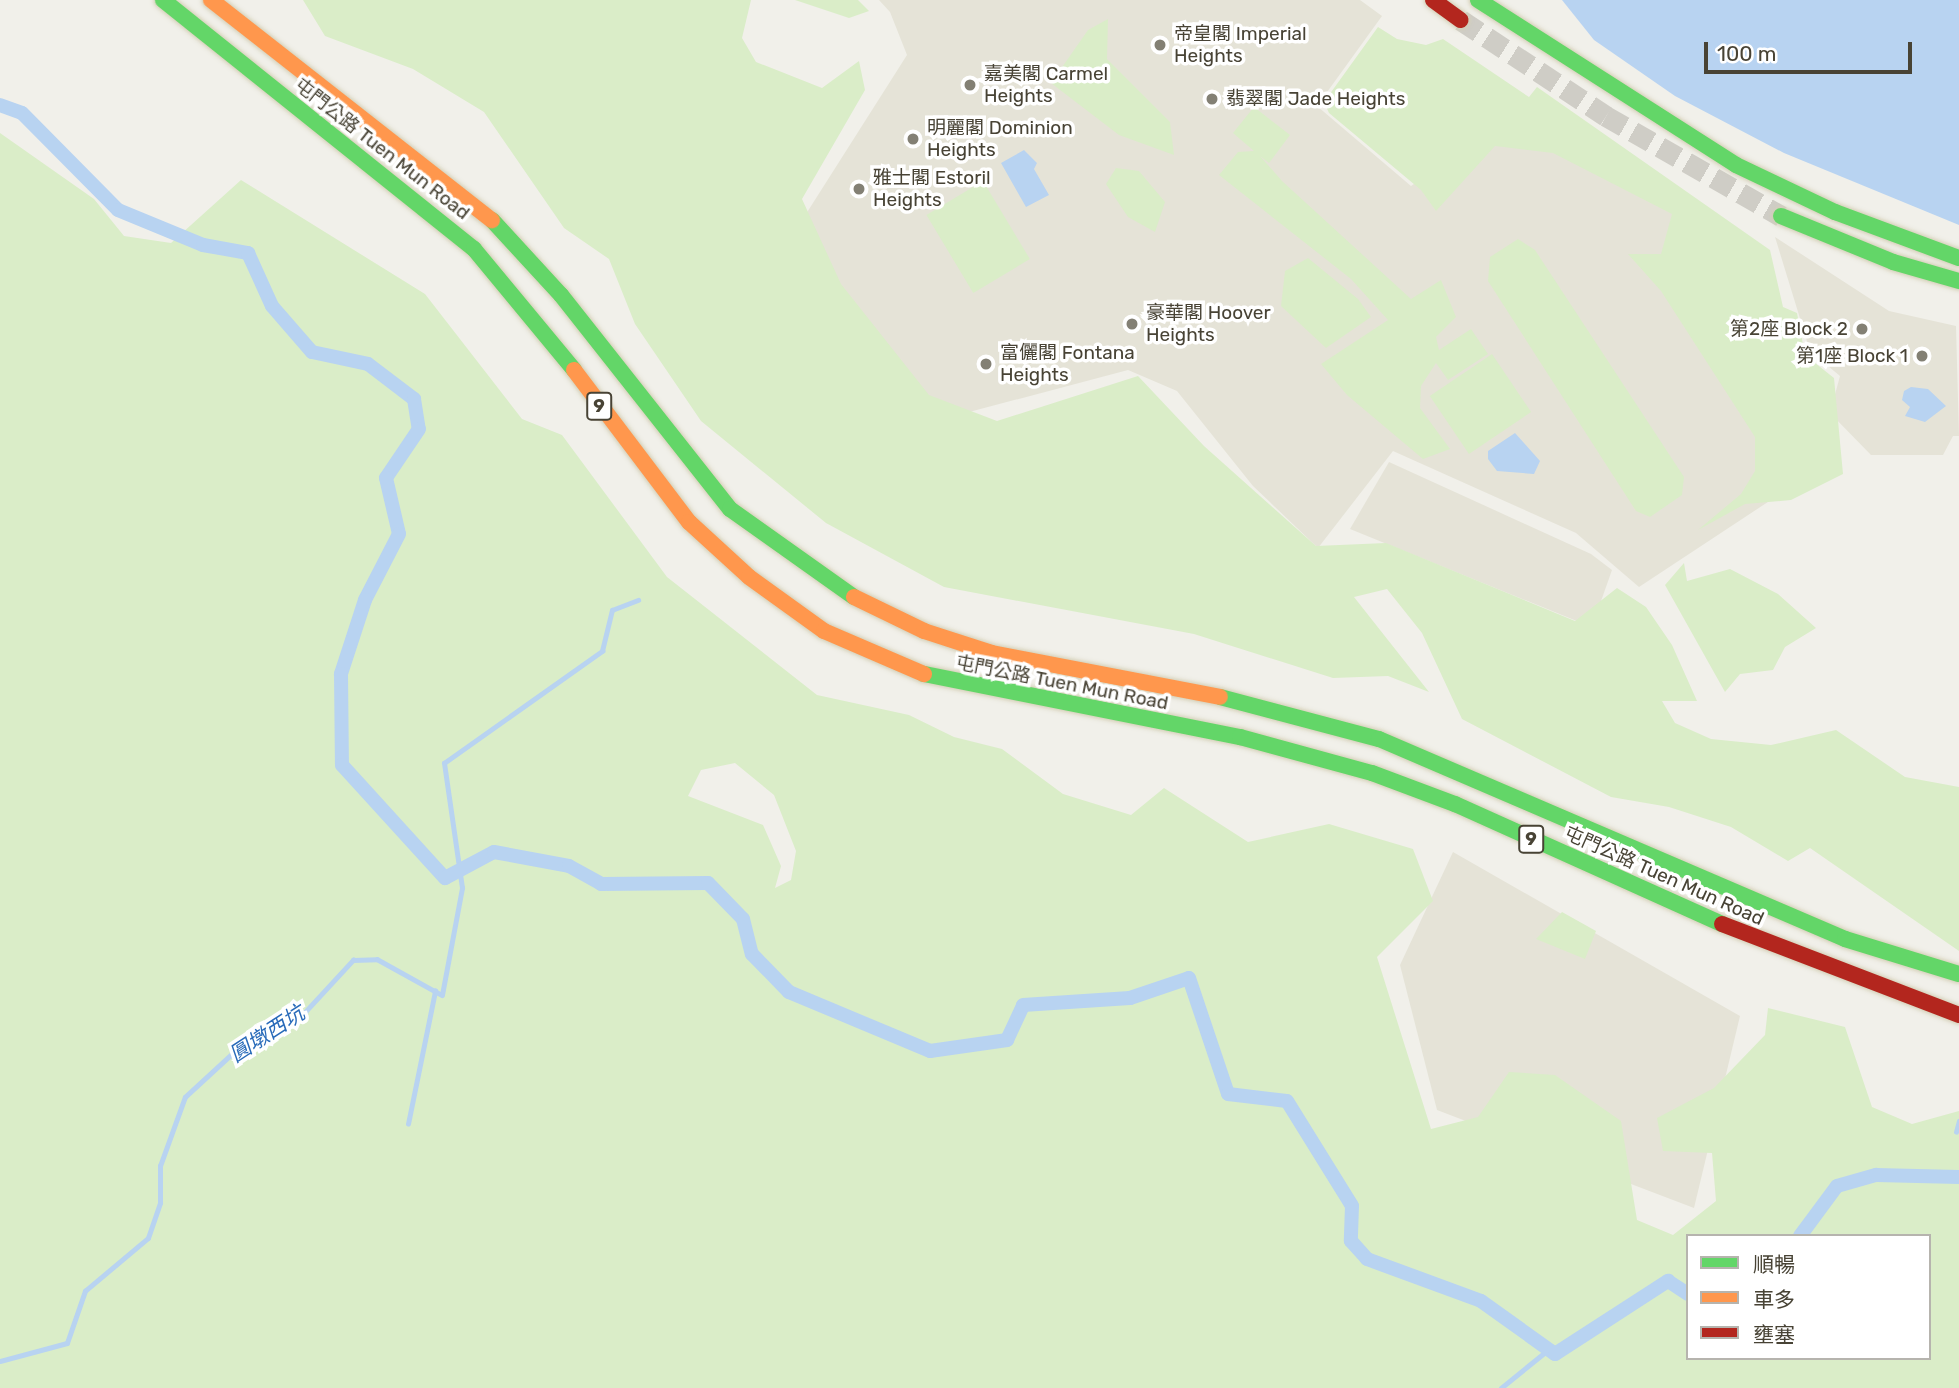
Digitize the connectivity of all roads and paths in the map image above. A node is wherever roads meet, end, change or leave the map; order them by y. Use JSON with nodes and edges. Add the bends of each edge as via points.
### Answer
{"nodes":[{"id":1,"x":163,"y":0,"type":"edge"},
{"id":2,"x":211,"y":0,"type":"edge"},
{"id":3,"x":1433,"y":0,"type":"edge"},
{"id":4,"x":1478,"y":0,"type":"edge"},
{"id":5,"x":1461,"y":20,"type":"tunnel mouth"},
{"id":6,"x":1780,"y":216,"type":"tunnel mouth"},
{"id":7,"x":1959,"y":258,"type":"edge"},
{"id":8,"x":1959,"y":281,"type":"edge"},
{"id":9,"x":1959,"y":974,"type":"edge"},
{"id":10,"x":1959,"y":1015,"type":"edge"}],
"edges":[{"from":1,"to":10,"type":"main road","name":"屯門公路 Tuen Mun Road","number":"9","via":[[474,249],[537,320],[689,522],[757,583],[824,631],[942,681],[1240,737],[1372,773],[1455,804],[1756,940]]},
{"from":2,"to":9,"type":"main road","name":"屯門公路 Tuen Mun Road","number":"9","via":[[490,218],[561,295],[730,509],[836,588],[924,631],[992,653],[1224,698],[1379,739],[1845,939]]},
{"from":3,"to":5,"type":"main road"},
{"from":4,"to":7,"type":"main road","via":[[1638,107],[1736,165],[1847,218]]},
{"from":6,"to":8,"type":"main road","via":[[1893,262]]}]}
